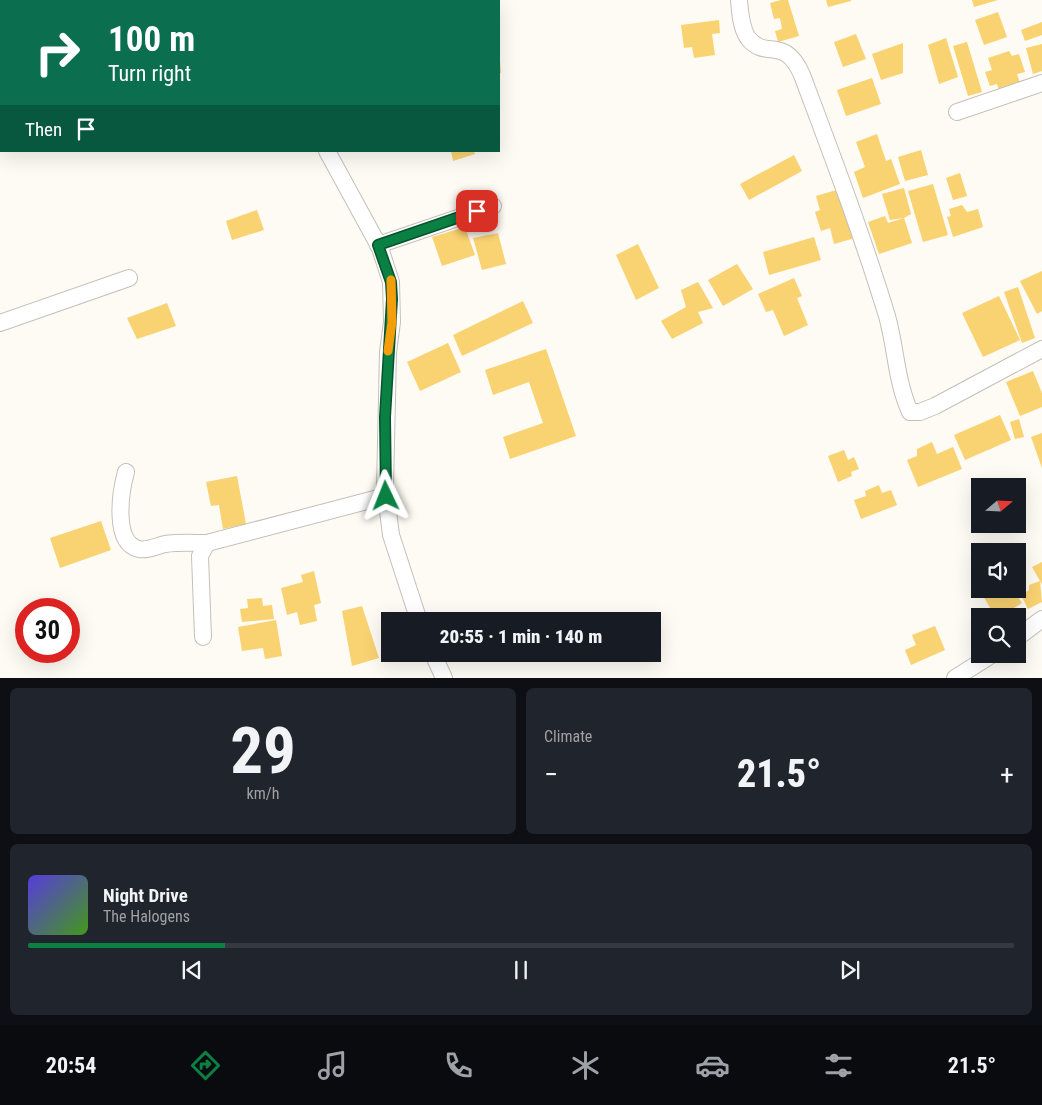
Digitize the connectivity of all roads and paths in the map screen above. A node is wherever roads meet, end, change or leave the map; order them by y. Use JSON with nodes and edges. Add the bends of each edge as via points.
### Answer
{"nodes":[{"id":1,"x":739,"y":0,"type":"edge"},
{"id":2,"x":1042,"y":83,"type":"edge"},
{"id":3,"x":957,"y":112,"type":"dead end"},
{"id":4,"x":328,"y":152,"type":"edge"},
{"id":5,"x":493,"y":206,"type":"dead end"},
{"id":6,"x":378,"y":245,"type":"junction"},
{"id":7,"x":129,"y":278,"type":"dead end"},
{"id":8,"x":0,"y":323,"type":"edge"},
{"id":9,"x":1042,"y":349,"type":"edge"},
{"id":10,"x":126,"y":472,"type":"dead end"},
{"id":11,"x":386,"y":496,"type":"junction"},
{"id":12,"x":207,"y":542,"type":"junction"},
{"id":13,"x":416,"y":612,"type":"edge"},
{"id":14,"x":1042,"y":619,"type":"edge"},
{"id":15,"x":1026,"y":631,"type":"edge"},
{"id":16,"x":203,"y":637,"type":"dead end"},
{"id":17,"x":437,"y":662,"type":"edge"},
{"id":18,"x":979,"y":663,"type":"edge"},
{"id":19,"x":444,"y":678,"type":"edge"},
{"id":20,"x":955,"y":678,"type":"edge"}],
"edges":[{"from":1,"to":9,"type":"street","via":[[747,37],[759,48],[782,50],[795,59],[802,75],[854,214],[887,318],[902,396],[910,412],[935,406]]},
{"from":2,"to":3,"type":"street"},
{"from":4,"to":6,"type":"street"},
{"from":5,"to":6,"type":"street"},
{"from":6,"to":11,"type":"street","via":[[391,282],[392,299],[385,424]]},
{"from":7,"to":8,"type":"street"},
{"from":10,"to":12,"type":"street","via":[[120,493],[120,511],[130,544],[146,549],[164,544]]},
{"from":11,"to":12,"type":"street"},
{"from":11,"to":13,"type":"street","via":[[391,535]]},
{"from":12,"to":16,"type":"street","via":[[200,556]]},
{"from":14,"to":15,"type":"street"},
{"from":17,"to":19,"type":"street"},
{"from":18,"to":20,"type":"street"}]}
